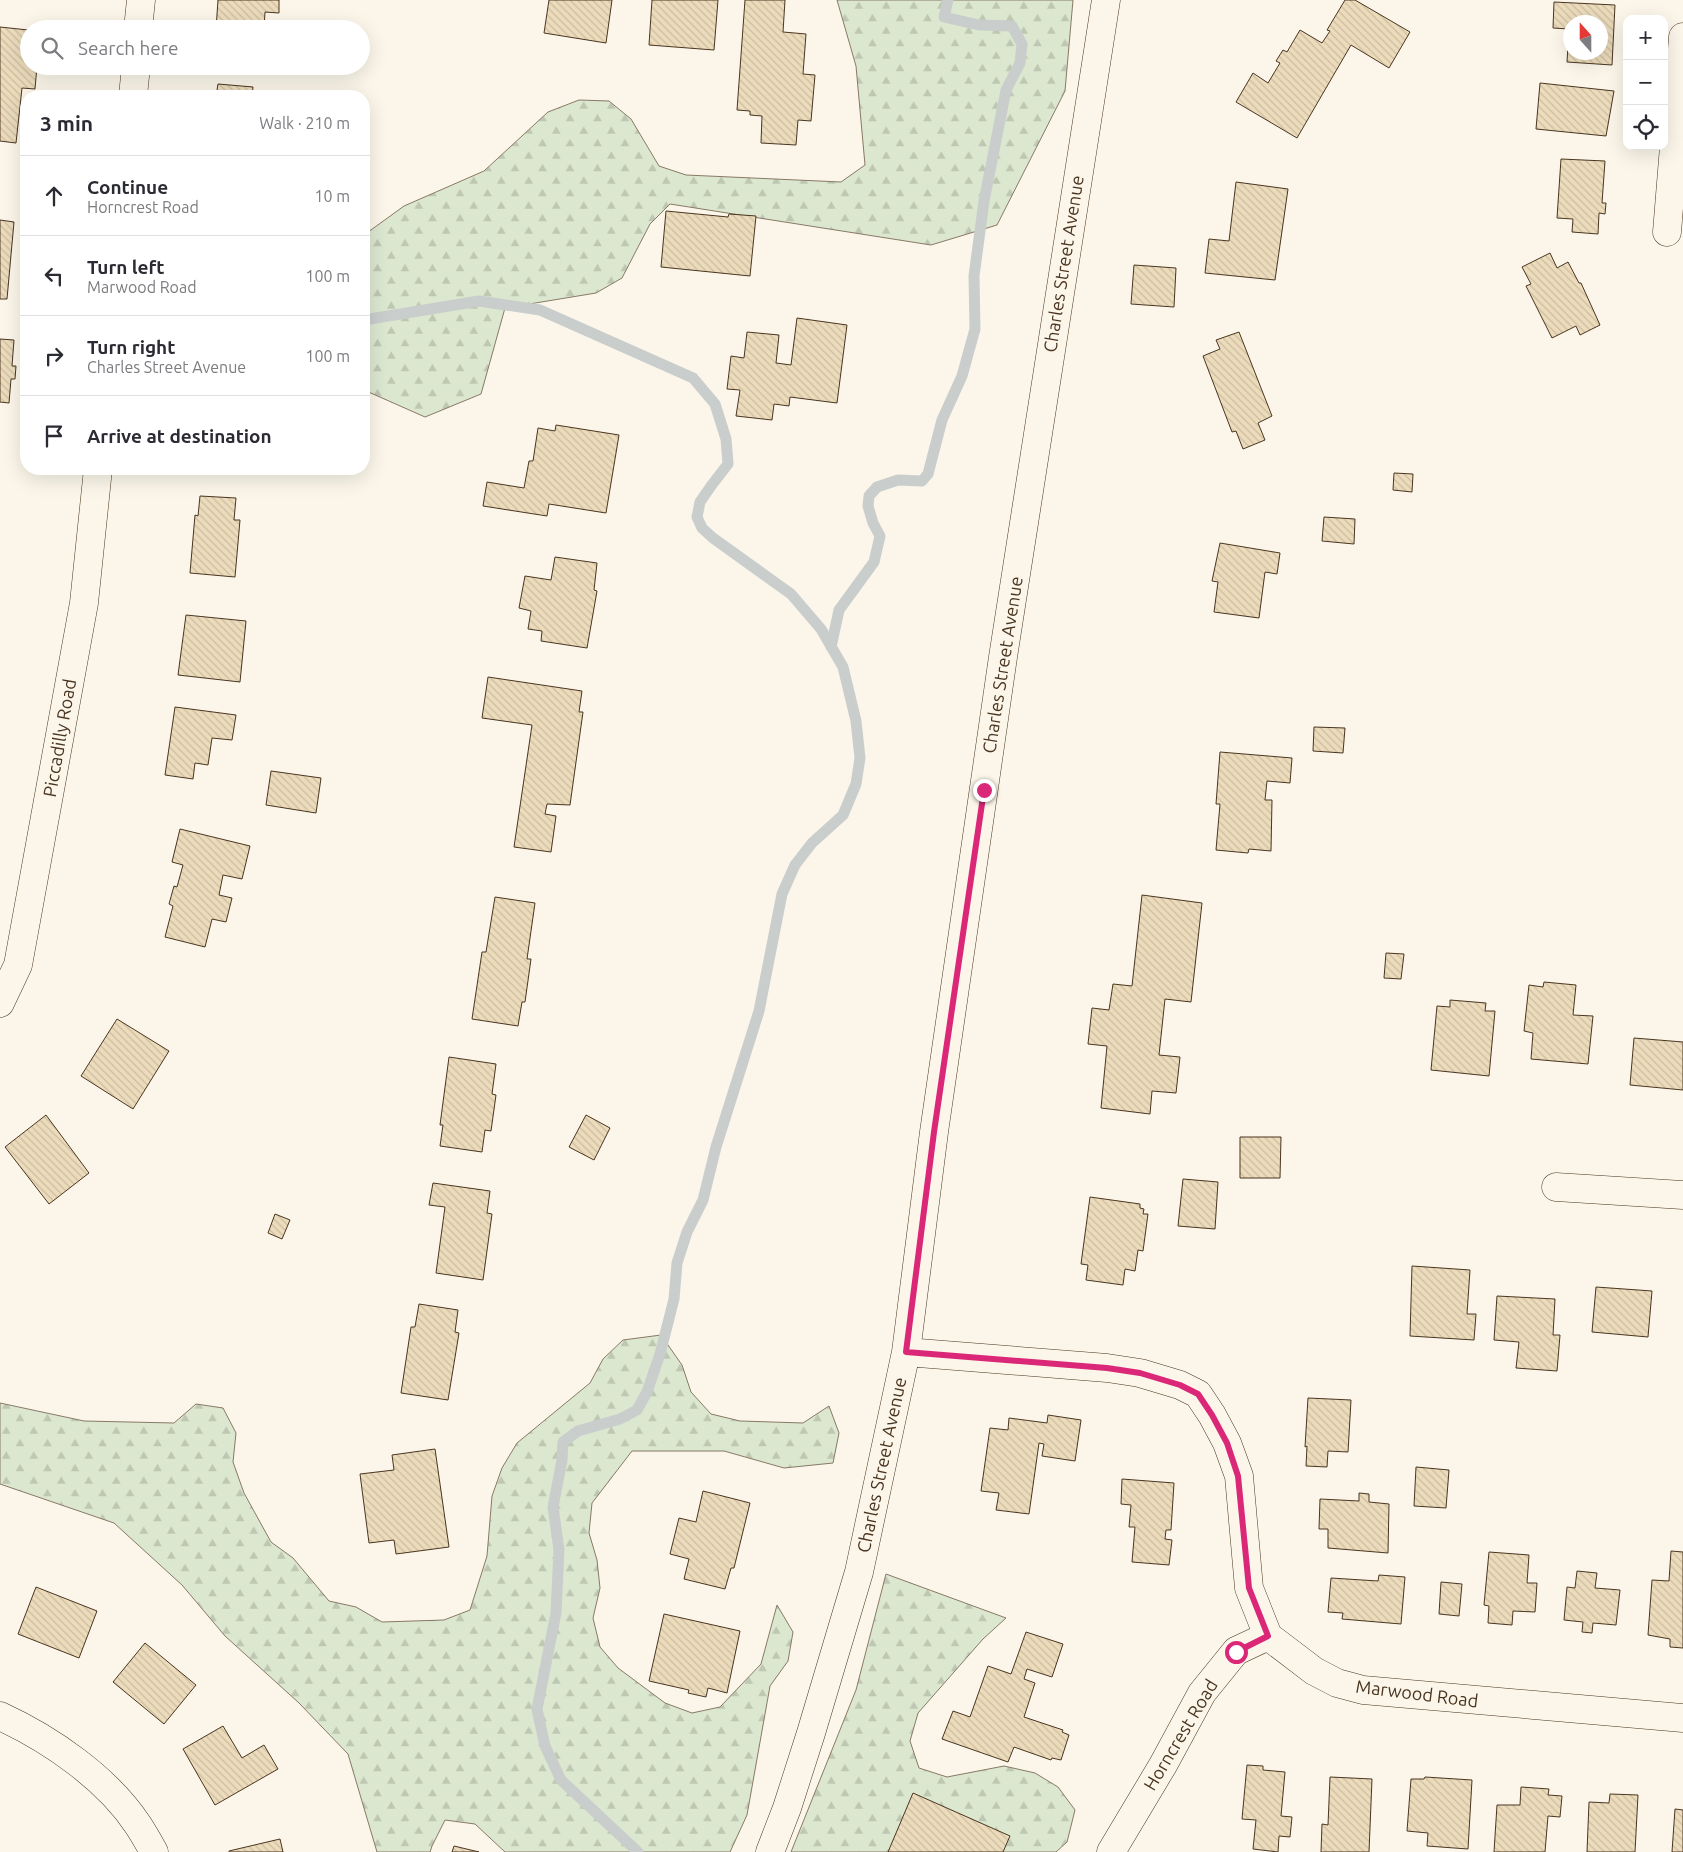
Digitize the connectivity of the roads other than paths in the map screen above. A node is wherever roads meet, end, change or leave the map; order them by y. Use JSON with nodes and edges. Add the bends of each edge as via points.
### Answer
{"nodes":[{"id":1,"x":140,"y":0,"type":"edge"},
{"id":2,"x":1106,"y":0,"type":"edge"},
{"id":3,"x":139,"y":20,"type":"edge"},
{"id":4,"x":1683,"y":37,"type":"edge"},
{"id":5,"x":135,"y":75,"type":"edge"},
{"id":6,"x":134,"y":90,"type":"edge"},
{"id":7,"x":1667,"y":232,"type":"dead end"},
{"id":8,"x":97,"y":475,"type":"edge"},
{"id":9,"x":0,"y":1003,"type":"edge"},
{"id":10,"x":1556,"y":1187,"type":"dead end"},
{"id":11,"x":1683,"y":1195,"type":"edge"},
{"id":12,"x":906,"y":1352,"type":"junction"},
{"id":13,"x":1268,"y":1636,"type":"junction"},
{"id":14,"x":0,"y":1716,"type":"edge"},
{"id":15,"x":1683,"y":1718,"type":"edge"},
{"id":16,"x":154,"y":1852,"type":"edge"},
{"id":17,"x":770,"y":1852,"type":"edge"},
{"id":18,"x":1111,"y":1852,"type":"edge"}],
"edges":[{"from":1,"to":3,"type":"street"},
{"from":2,"to":12,"type":"street","name":"Charles Street Avenue","via":[[1002,666],[934,1132]]},
{"from":4,"to":7,"type":"street"},
{"from":5,"to":6,"type":"street"},
{"from":8,"to":9,"type":"street","name":"Piccadilly Road","via":[[81,623],[18,965]]},
{"from":10,"to":11,"type":"street"},
{"from":12,"to":13,"type":"street","via":[[1140,1373],[1198,1394],[1227,1443],[1238,1476],[1249,1588]]},
{"from":12,"to":17,"type":"street","name":"Charles Street Avenue","via":[[859,1572],[814,1724]]},
{"from":13,"to":15,"type":"street","name":"Marwood Road","via":[[1314,1671],[1337,1683],[1363,1690]]},
{"from":13,"to":18,"type":"street","name":"Horncrest Road","via":[[1236,1652],[1202,1693]]},
{"from":14,"to":16,"type":"street","via":[[74,1758],[138,1824]]}]}
